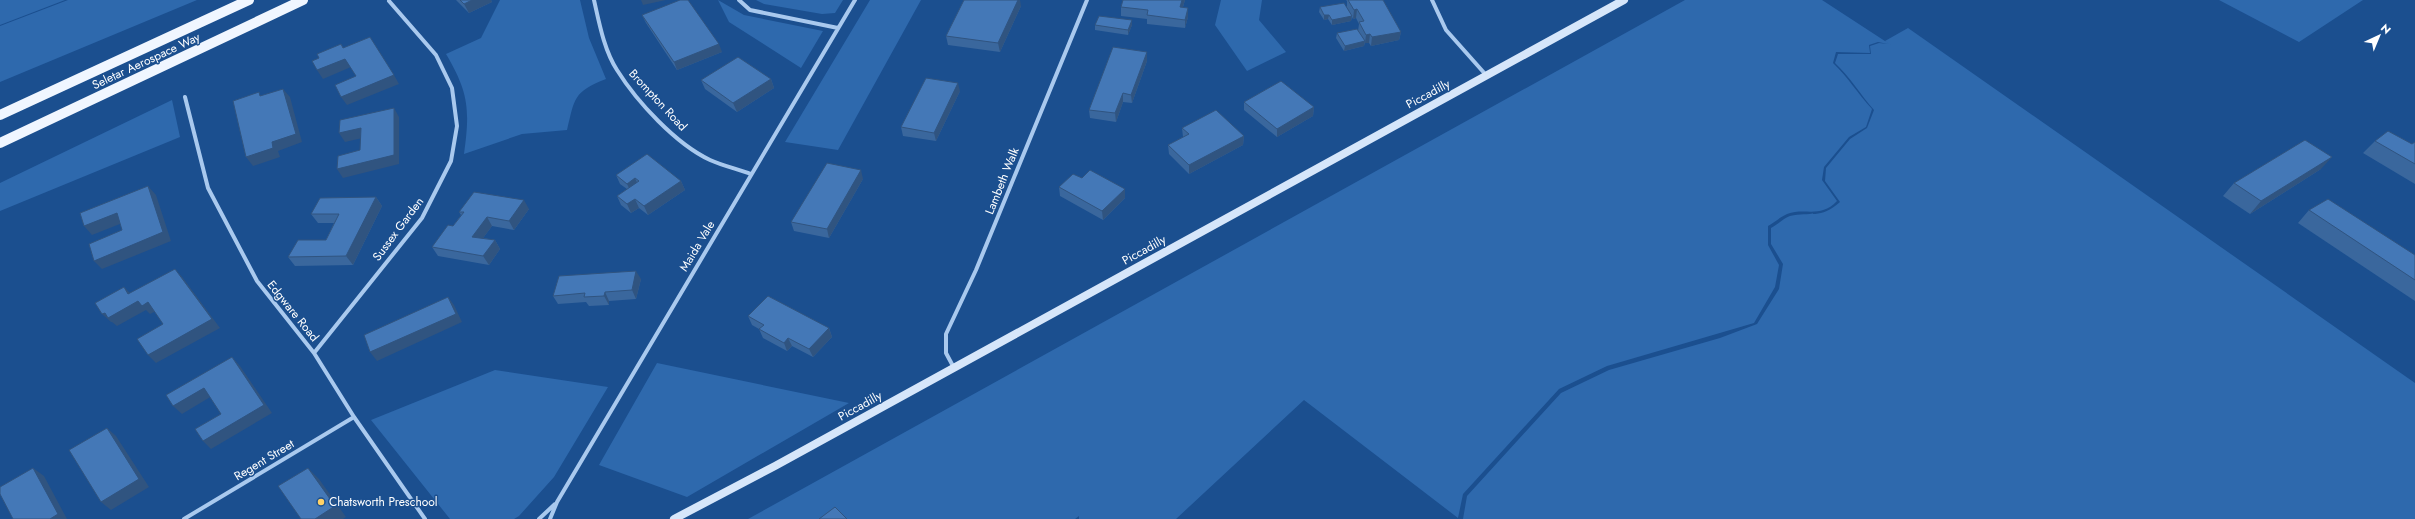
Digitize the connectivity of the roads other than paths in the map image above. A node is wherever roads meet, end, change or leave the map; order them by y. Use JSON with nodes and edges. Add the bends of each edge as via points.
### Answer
{"nodes":[{"id":1,"x":249,"y":0,"type":"edge"},
{"id":2,"x":303,"y":0,"type":"edge"},
{"id":3,"x":594,"y":0,"type":"edge"},
{"id":4,"x":739,"y":0,"type":"edge"},
{"id":5,"x":855,"y":0,"type":"edge"},
{"id":6,"x":1087,"y":0,"type":"edge"},
{"id":7,"x":1432,"y":0,"type":"edge"},
{"id":8,"x":1624,"y":0,"type":"edge"},
{"id":9,"x":389,"y":1,"type":"edge"},
{"id":10,"x":838,"y":28,"type":"junction"},
{"id":11,"x":1486,"y":75,"type":"junction"},
{"id":12,"x":185,"y":97,"type":"dead end"},
{"id":13,"x":0,"y":115,"type":"edge"},
{"id":14,"x":0,"y":144,"type":"edge"},
{"id":15,"x":751,"y":174,"type":"junction"},
{"id":16,"x":314,"y":353,"type":"junction"},
{"id":17,"x":954,"y":368,"type":"junction"},
{"id":18,"x":354,"y":417,"type":"junction"},
{"id":19,"x":557,"y":502,"type":"junction"},
{"id":20,"x":184,"y":519,"type":"edge"},
{"id":21,"x":425,"y":519,"type":"edge"},
{"id":22,"x":539,"y":519,"type":"edge"},
{"id":23,"x":550,"y":519,"type":"edge"},
{"id":24,"x":674,"y":519,"type":"edge"}],
"edges":[{"from":1,"to":13,"type":"main road","name":"Seletar Aerospace Way"},
{"from":2,"to":14,"type":"main road","name":"Seletar Aerospace Way"},
{"from":3,"to":15,"type":"street","name":"Brompton Road","via":[[601,29],[616,69],[643,103],[674,136],[710,160]]},
{"from":4,"to":10,"type":"street","via":[[750,10]]},
{"from":5,"to":10,"type":"street","name":"Maida Vale"},
{"from":6,"to":17,"type":"street","name":"Lambeth Walk","via":[[976,270],[946,334],[946,353]]},
{"from":7,"to":11,"type":"street","via":[[1446,30]]},
{"from":8,"to":11,"type":"street","name":"Piccadilly"},
{"from":9,"to":16,"type":"street","name":"Sussex Garden","via":[[436,55],[452,88],[457,126],[451,162],[422,218]]},
{"from":10,"to":15,"type":"street","name":"Maida Vale"},
{"from":11,"to":17,"type":"street","name":"Piccadilly"},
{"from":12,"to":16,"type":"street","name":"Edgware Road","via":[[208,188],[257,281]]},
{"from":15,"to":19,"type":"street","name":"Maida Vale"},
{"from":16,"to":18,"type":"street","name":"Edgware Road"},
{"from":17,"to":24,"type":"street","name":"Piccadilly"},
{"from":18,"to":20,"type":"street","name":"Regent Street"},
{"from":18,"to":21,"type":"street","name":"Edgware Road"},
{"from":19,"to":22,"type":"street","name":"Maida Vale"},
{"from":19,"to":23,"type":"street","name":"Maida Vale"}]}
